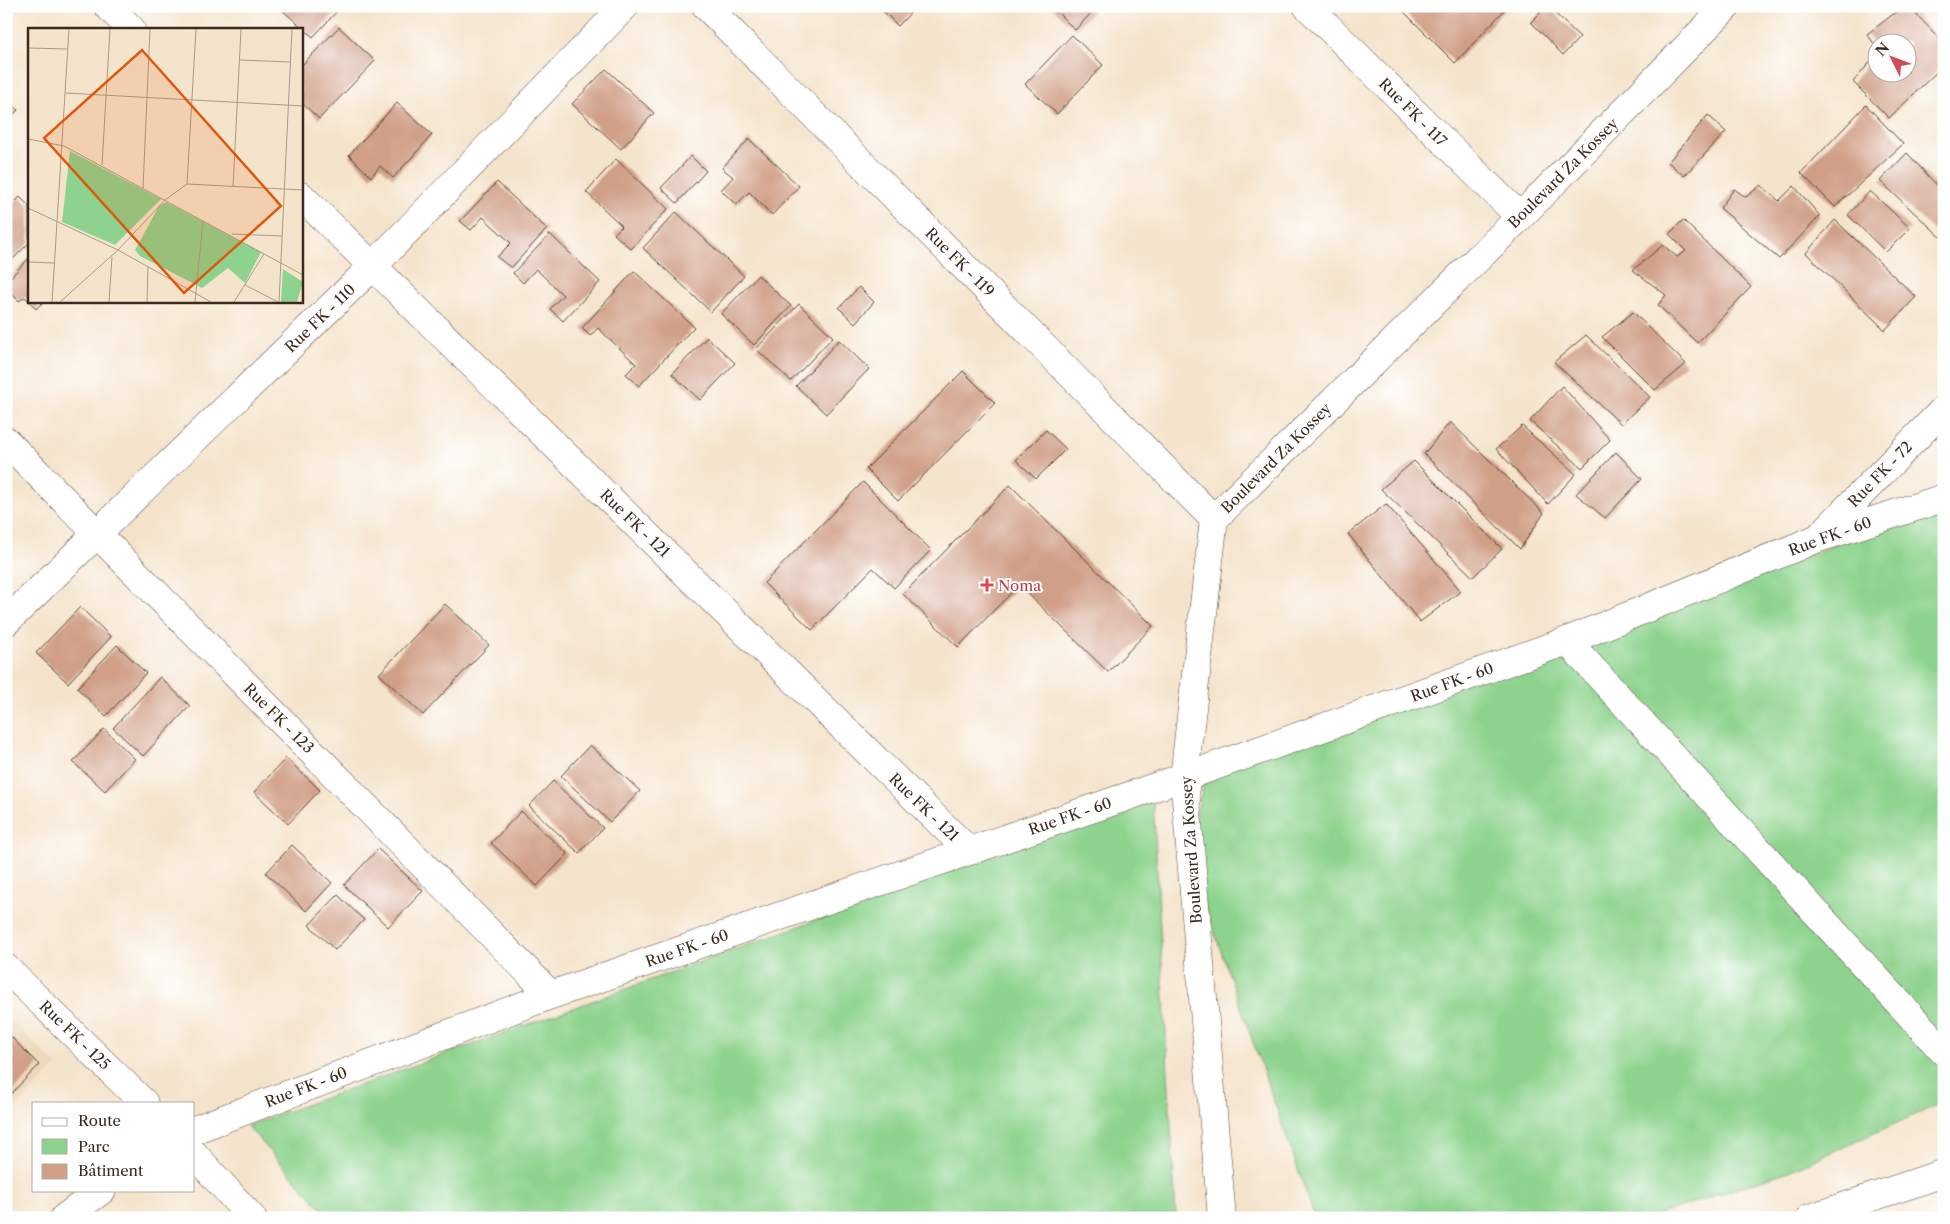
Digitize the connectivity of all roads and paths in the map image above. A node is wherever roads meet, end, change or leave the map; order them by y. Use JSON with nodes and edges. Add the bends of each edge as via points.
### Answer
{"nodes":[{"id":1,"x":108,"y":6,"type":"edge"},
{"id":2,"x":625,"y":6,"type":"edge"},
{"id":3,"x":706,"y":6,"type":"edge"},
{"id":4,"x":1307,"y":6,"type":"edge"},
{"id":5,"x":1727,"y":6,"type":"edge"},
{"id":6,"x":130,"y":28,"type":"edge"},
{"id":7,"x":302,"y":197,"type":"edge"},
{"id":8,"x":1520,"y":217,"type":"junction"},
{"id":9,"x":373,"y":266,"type":"junction"},
{"id":10,"x":1944,"y":409,"type":"edge"},
{"id":11,"x":6,"y":441,"type":"edge"},
{"id":12,"x":1944,"y":498,"type":"edge"},
{"id":13,"x":1214,"y":519,"type":"junction"},
{"id":14,"x":97,"y":533,"type":"junction"},
{"id":15,"x":1816,"y":539,"type":"junction"},
{"id":16,"x":6,"y":622,"type":"edge"},
{"id":17,"x":1567,"y":641,"type":"junction"},
{"id":18,"x":1184,"y":776,"type":"junction"},
{"id":19,"x":968,"y":851,"type":"junction"},
{"id":20,"x":6,"y":968,"type":"edge"},
{"id":21,"x":551,"y":994,"type":"junction"},
{"id":22,"x":1944,"y":1052,"type":"edge"},
{"id":23,"x":143,"y":1102,"type":"edge"},
{"id":24,"x":195,"y":1130,"type":"edge"},
{"id":25,"x":195,"y":1155,"type":"edge"},
{"id":26,"x":1944,"y":1173,"type":"edge"},
{"id":27,"x":99,"y":1192,"type":"edge"},
{"id":28,"x":64,"y":1218,"type":"edge"},
{"id":29,"x":252,"y":1218,"type":"edge"},
{"id":30,"x":1222,"y":1218,"type":"edge"},
{"id":31,"x":1810,"y":1218,"type":"edge"}],
"edges":[{"from":1,"to":6,"type":"street"},
{"from":2,"to":9,"type":"street","name":"Rue FK - 110"},
{"from":3,"to":13,"type":"street","name":"Rue FK - 119"},
{"from":4,"to":8,"type":"street","name":"Rue FK - 117"},
{"from":5,"to":8,"type":"street","name":"Boulevard Za Kossey"},
{"from":7,"to":9,"type":"street","name":"Rue FK - 121"},
{"from":8,"to":13,"type":"street","name":"Boulevard Za Kossey"},
{"from":9,"to":14,"type":"street","name":"Rue FK - 110"},
{"from":9,"to":19,"type":"street","name":"Rue FK - 121"},
{"from":10,"to":15,"type":"street","name":"Rue FK - 72"},
{"from":11,"to":14,"type":"street","name":"Rue FK - 123"},
{"from":12,"to":15,"type":"street","name":"Rue FK - 60"},
{"from":13,"to":18,"type":"street","name":"Boulevard Za Kossey"},
{"from":14,"to":16,"type":"street","name":"Rue FK - 110"},
{"from":14,"to":21,"type":"street","name":"Rue FK - 123"},
{"from":15,"to":17,"type":"street","name":"Rue FK - 60"},
{"from":17,"to":18,"type":"street","name":"Rue FK - 60"},
{"from":17,"to":22,"type":"street"},
{"from":18,"to":19,"type":"street","name":"Rue FK - 60"},
{"from":18,"to":30,"type":"street","name":"Boulevard Za Kossey"},
{"from":19,"to":21,"type":"street","name":"Rue FK - 60"},
{"from":20,"to":23,"type":"street","name":"Rue FK - 125"},
{"from":21,"to":24,"type":"street","name":"Rue FK - 60"},
{"from":25,"to":29,"type":"street"},
{"from":26,"to":31,"type":"street"},
{"from":27,"to":28,"type":"street"}]}
